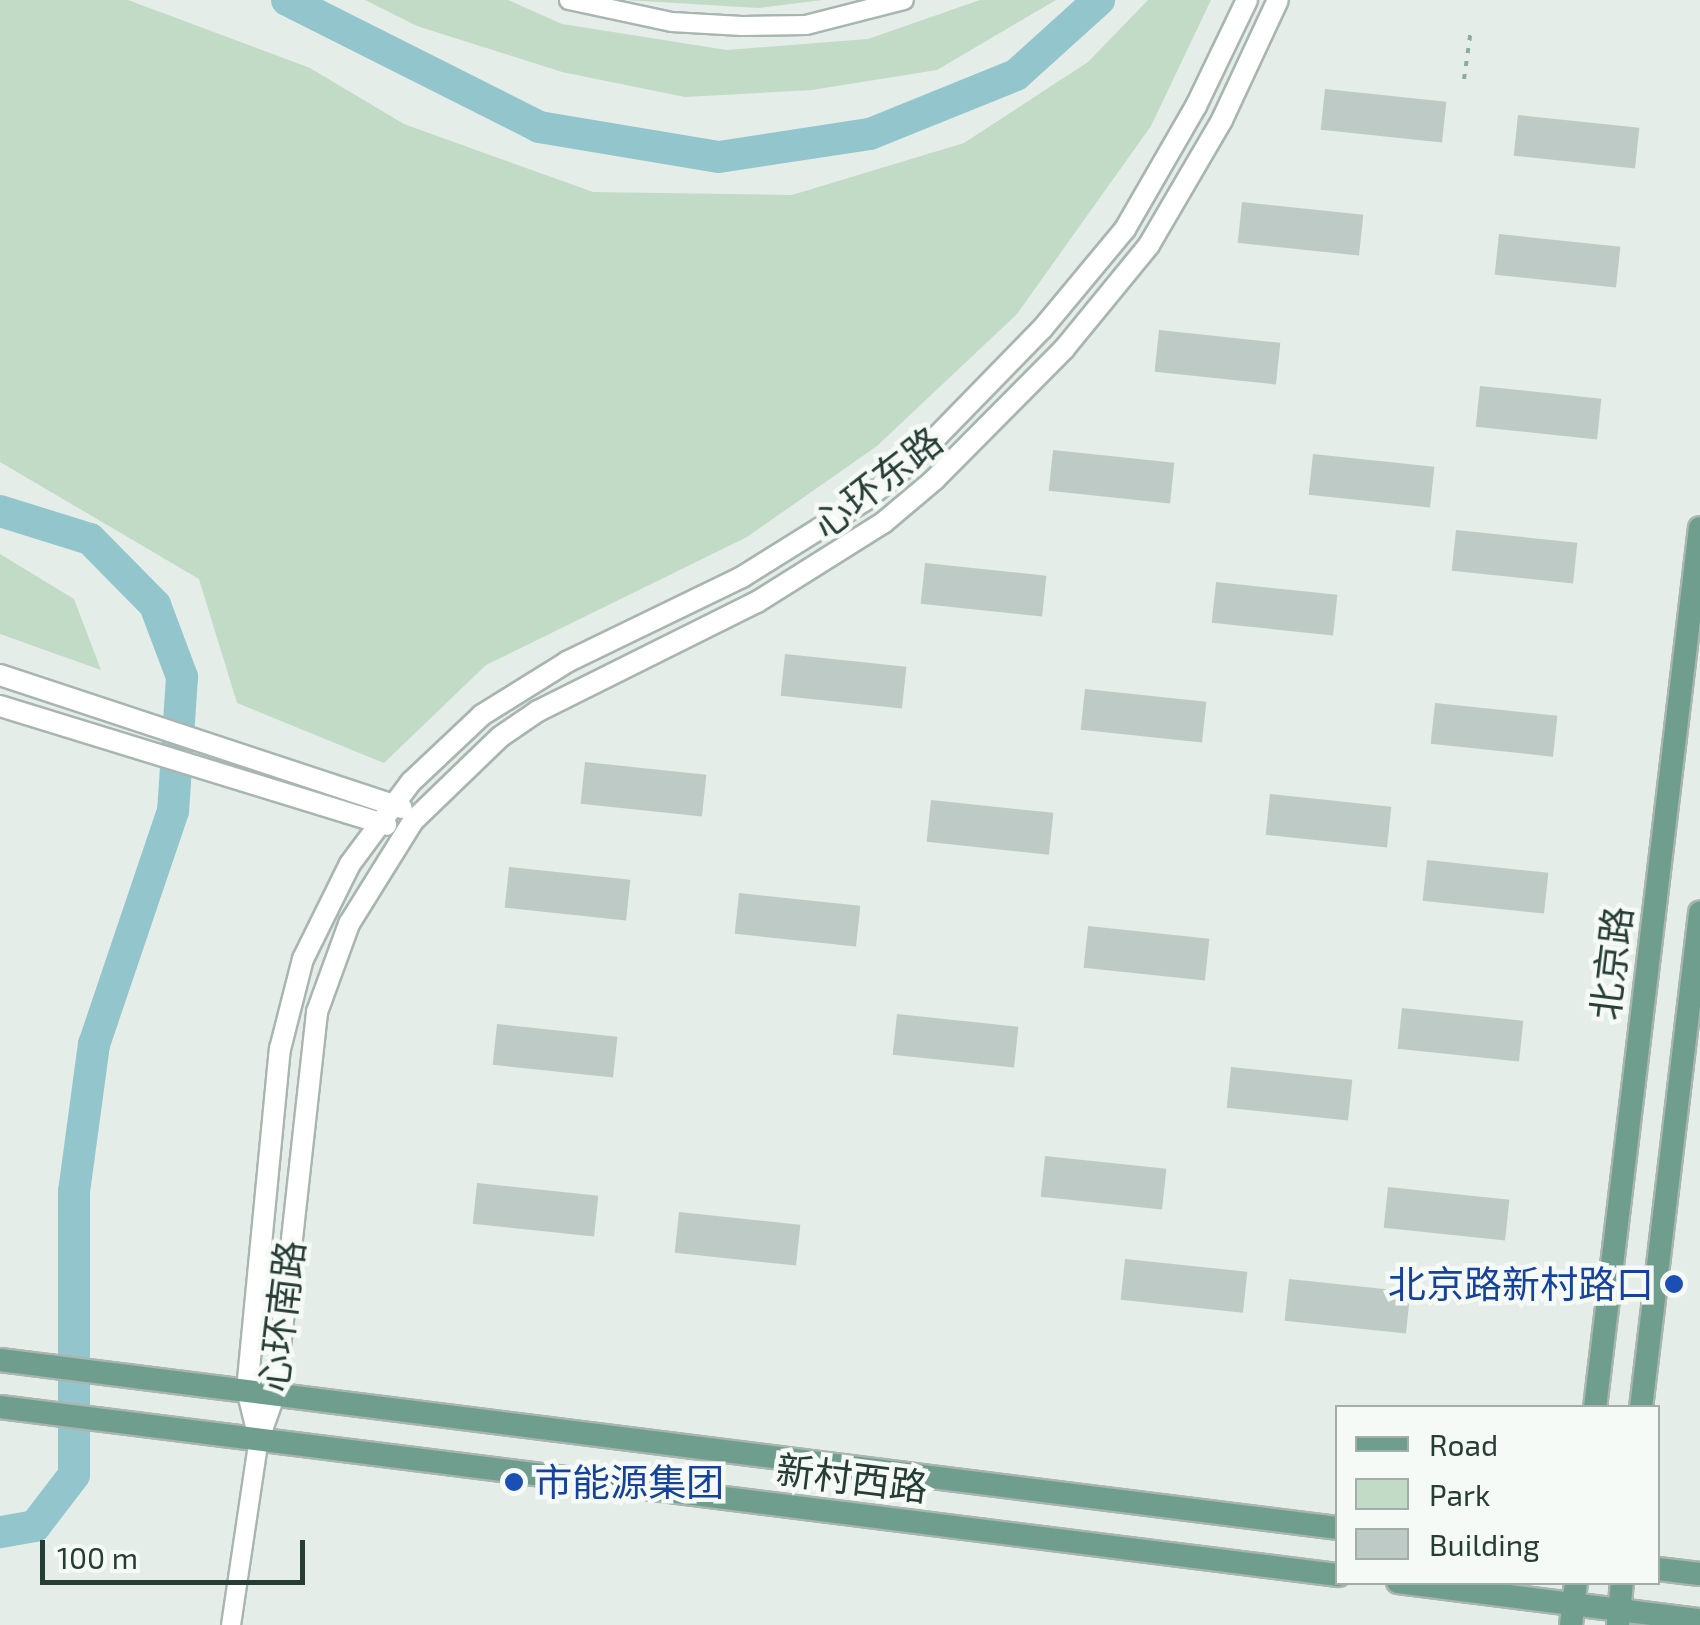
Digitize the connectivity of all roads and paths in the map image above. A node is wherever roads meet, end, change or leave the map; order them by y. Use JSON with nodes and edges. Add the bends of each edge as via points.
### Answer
{"nodes":[{"id":1,"x":569,"y":0,"type":"edge"},
{"id":2,"x":904,"y":0,"type":"edge"},
{"id":3,"x":1247,"y":0,"type":"edge"},
{"id":4,"x":1278,"y":0,"type":"edge"},
{"id":5,"x":1471,"y":29,"type":"dead end"},
{"id":6,"x":1464,"y":78,"type":"dead end"},
{"id":7,"x":1700,"y":528,"type":"edge"},
{"id":8,"x":0,"y":675,"type":"edge"},
{"id":9,"x":0,"y":706,"type":"edge"},
{"id":10,"x":396,"y":801,"type":"junction"},
{"id":11,"x":413,"y":820,"type":"junction"},
{"id":12,"x":376,"y":826,"type":"junction"},
{"id":13,"x":1700,"y":912,"type":"edge"},
{"id":14,"x":6,"y":1361,"type":"edge"},
{"id":15,"x":247,"y":1390,"type":"junction"},
{"id":16,"x":276,"y":1394,"type":"junction"},
{"id":17,"x":1595,"y":1405,"type":"edge"},
{"id":18,"x":1642,"y":1405,"type":"edge"},
{"id":19,"x":4,"y":1407,"type":"edge"},
{"id":20,"x":259,"y":1438,"type":"junction"},
{"id":21,"x":1335,"y":1528,"type":"edge"},
{"id":22,"x":1660,"y":1569,"type":"edge"},
{"id":23,"x":1700,"y":1574,"type":"edge"},
{"id":24,"x":1335,"y":1575,"type":"edge"},
{"id":25,"x":1422,"y":1585,"type":"edge"},
{"id":26,"x":1622,"y":1585,"type":"edge"},
{"id":27,"x":1574,"y":1604,"type":"edge"},
{"id":28,"x":1618,"y":1618,"type":"edge"},
{"id":29,"x":1700,"y":1620,"type":"edge"},
{"id":30,"x":230,"y":1625,"type":"edge"}],
"edges":[{"from":1,"to":2,"type":"street","via":[[672,22],[742,26],[806,25]]},
{"from":3,"to":10,"type":"main road","name":"心环东路","via":[[1125,229],[1042,330],[915,459],[865,500],[742,577],[523,686],[447,746]]},
{"from":4,"to":11,"type":"main road","name":"心环东路","via":[[1222,120],[1149,246],[1064,349],[934,480],[883,523],[756,602],[538,711]]},
{"from":5,"to":6,"type":"path"},
{"from":7,"to":17,"type":"main road","name":"北京路"},
{"from":8,"to":10,"type":"main road"},
{"from":9,"to":12,"type":"main road"},
{"from":10,"to":11,"type":"main road"},
{"from":10,"to":12,"type":"main road","name":"心环东路"},
{"from":11,"to":12,"type":"main road"},
{"from":11,"to":16,"type":"main road","name":"心环南路","via":[[349,924],[317,1012]]},
{"from":12,"to":15,"type":"main road","name":"心环南路","via":[[323,912],[289,1005],[274,1096]]},
{"from":13,"to":18,"type":"main road"},
{"from":14,"to":15,"type":"main road","name":"新村西路"},
{"from":15,"to":16,"type":"main road","name":"新村西路"},
{"from":15,"to":20,"type":"main road","name":"心环南路"},
{"from":16,"to":20,"type":"main road","name":"心环南路"},
{"from":16,"to":21,"type":"main road","name":"新村西路"},
{"from":19,"to":20,"type":"main road","name":"新村西路"},
{"from":20,"to":24,"type":"main road","name":"新村西路"},
{"from":20,"to":30,"type":"street"},
{"from":22,"to":23,"type":"main road"},
{"from":25,"to":27,"type":"main road"},
{"from":26,"to":28,"type":"main road"},
{"from":27,"to":28,"type":"main road"},
{"from":28,"to":29,"type":"main road"}]}
